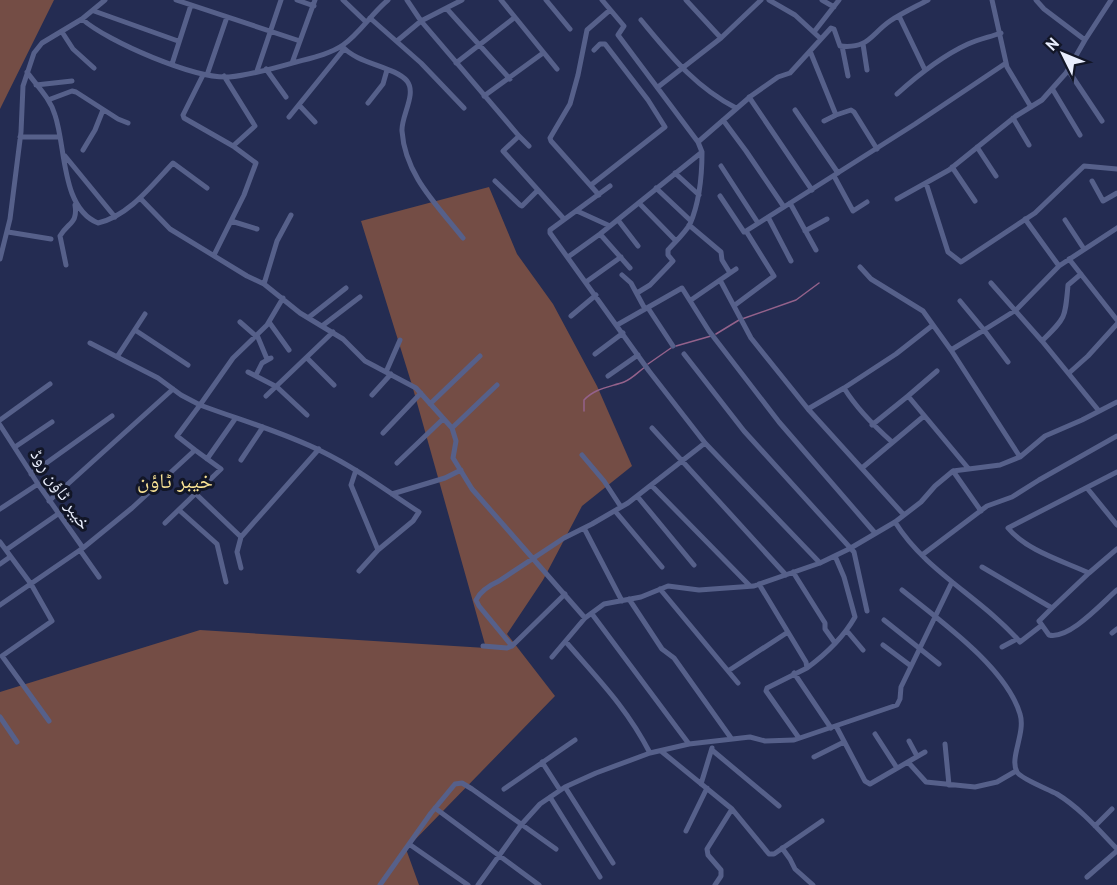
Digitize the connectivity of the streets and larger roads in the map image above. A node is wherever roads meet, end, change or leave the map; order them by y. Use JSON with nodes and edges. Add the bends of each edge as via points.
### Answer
{"nodes":[{"id":1,"x":105,"y":0,"type":"edge"},
{"id":2,"x":176,"y":0,"type":"edge"},
{"id":3,"x":281,"y":0,"type":"edge"},
{"id":4,"x":297,"y":0,"type":"edge"},
{"id":5,"x":344,"y":0,"type":"edge"},
{"id":6,"x":388,"y":0,"type":"edge"},
{"id":7,"x":407,"y":0,"type":"edge"},
{"id":8,"x":462,"y":0,"type":"edge"},
{"id":9,"x":501,"y":0,"type":"edge"},
{"id":10,"x":546,"y":0,"type":"edge"},
{"id":11,"x":602,"y":0,"type":"edge"},
{"id":12,"x":686,"y":0,"type":"edge"},
{"id":13,"x":761,"y":0,"type":"edge"},
{"id":14,"x":770,"y":0,"type":"edge"},
{"id":15,"x":822,"y":0,"type":"edge"},
{"id":16,"x":839,"y":0,"type":"edge"},
{"id":17,"x":928,"y":0,"type":"edge"},
{"id":18,"x":992,"y":0,"type":"edge"},
{"id":19,"x":1036,"y":0,"type":"edge"},
{"id":20,"x":1111,"y":0,"type":"edge"},
{"id":21,"x":315,"y":3,"type":"edge"},
{"id":22,"x":191,"y":5,"type":"junction"},
{"id":23,"x":834,"y":7,"type":"junction"},
{"id":24,"x":447,"y":9,"type":"junction"},
{"id":25,"x":610,"y":9,"type":"junction"},
{"id":26,"x":94,"y":11,"type":"junction"},
{"id":27,"x":899,"y":16,"type":"junction"},
{"id":28,"x":227,"y":17,"type":"junction"},
{"id":29,"x":514,"y":18,"type":"junction"},
{"id":30,"x":82,"y":19,"type":"junction"},
{"id":31,"x":368,"y":20,"type":"junction"},
{"id":32,"x":421,"y":21,"type":"junction"},
{"id":33,"x":641,"y":21,"type":"dead end"},
{"id":34,"x":570,"y":29,"type":"dead end"},
{"id":35,"x":270,"y":31,"type":"junction"},
{"id":36,"x":62,"y":32,"type":"junction"},
{"id":37,"x":814,"y":32,"type":"junction"},
{"id":38,"x":1001,"y":33,"type":"junction"},
{"id":39,"x":721,"y":38,"type":"junction"},
{"id":40,"x":821,"y":39,"type":"junction"},
{"id":41,"x":1085,"y":40,"type":"junction"},
{"id":42,"x":178,"y":41,"type":"junction"},
{"id":43,"x":300,"y":41,"type":"junction"},
{"id":44,"x":397,"y":41,"type":"junction"},
{"id":45,"x":863,"y":44,"type":"junction"},
{"id":46,"x":481,"y":45,"type":"junction"},
{"id":47,"x":842,"y":46,"type":"junction"},
{"id":48,"x":343,"y":48,"type":"junction"},
{"id":49,"x":594,"y":50,"type":"dead end"},
{"id":50,"x":810,"y":51,"type":"junction"},
{"id":51,"x":543,"y":52,"type":"junction"},
{"id":52,"x":292,"y":63,"type":"junction"},
{"id":53,"x":456,"y":63,"type":"junction"},
{"id":54,"x":1006,"y":63,"type":"junction"},
{"id":55,"x":171,"y":64,"type":"junction"},
{"id":56,"x":94,"y":68,"type":"dead end"},
{"id":57,"x":682,"y":68,"type":"junction"},
{"id":58,"x":266,"y":69,"type":"junction"},
{"id":59,"x":557,"y":69,"type":"dead end"},
{"id":60,"x":387,"y":70,"type":"junction"},
{"id":61,"x":867,"y":70,"type":"dead end"},
{"id":62,"x":926,"y":70,"type":"junction"},
{"id":63,"x":1068,"y":70,"type":"junction"},
{"id":64,"x":257,"y":71,"type":"junction"},
{"id":65,"x":27,"y":72,"type":"junction"},
{"id":66,"x":205,"y":75,"type":"junction"},
{"id":67,"x":224,"y":76,"type":"junction"},
{"id":68,"x":848,"y":76,"type":"dead end"},
{"id":69,"x":510,"y":79,"type":"junction"},
{"id":70,"x":72,"y":81,"type":"dead end"},
{"id":71,"x":36,"y":85,"type":"junction"},
{"id":72,"x":659,"y":89,"type":"junction"},
{"id":73,"x":1053,"y":90,"type":"junction"},
{"id":74,"x":897,"y":94,"type":"dead end"},
{"id":75,"x":484,"y":96,"type":"junction"},
{"id":76,"x":286,"y":97,"type":"dead end"},
{"id":77,"x":749,"y":98,"type":"junction"},
{"id":78,"x":48,"y":100,"type":"junction"},
{"id":79,"x":648,"y":100,"type":"junction"},
{"id":80,"x":368,"y":103,"type":"dead end"},
{"id":81,"x":299,"y":105,"type":"junction"},
{"id":82,"x":1031,"y":107,"type":"junction"},
{"id":83,"x":464,"y":108,"type":"dead end"},
{"id":84,"x":736,"y":108,"type":"junction"},
{"id":85,"x":103,"y":110,"type":"junction"},
{"id":86,"x":795,"y":110,"type":"dead end"},
{"id":87,"x":836,"y":115,"type":"junction"},
{"id":88,"x":289,"y":117,"type":"dead end"},
{"id":89,"x":1013,"y":118,"type":"junction"},
{"id":90,"x":723,"y":120,"type":"junction"},
{"id":91,"x":1102,"y":121,"type":"dead end"},
{"id":92,"x":315,"y":122,"type":"dead end"},
{"id":93,"x":824,"y":122,"type":"dead end"},
{"id":94,"x":128,"y":123,"type":"dead end"},
{"id":95,"x":1080,"y":135,"type":"dead end"},
{"id":96,"x":519,"y":136,"type":"junction"},
{"id":97,"x":20,"y":137,"type":"junction"},
{"id":98,"x":60,"y":137,"type":"junction"},
{"id":99,"x":698,"y":142,"type":"junction"},
{"id":100,"x":1029,"y":145,"type":"dead end"},
{"id":101,"x":233,"y":146,"type":"junction"},
{"id":102,"x":529,"y":146,"type":"dead end"},
{"id":103,"x":976,"y":147,"type":"junction"},
{"id":104,"x":877,"y":149,"type":"junction"},
{"id":105,"x":83,"y":150,"type":"dead end"},
{"id":106,"x":702,"y":152,"type":"junction"},
{"id":107,"x":62,"y":153,"type":"junction"},
{"id":108,"x":721,"y":166,"type":"dead end"},
{"id":109,"x":952,"y":167,"type":"junction"},
{"id":110,"x":1117,"y":169,"type":"edge"},
{"id":111,"x":675,"y":173,"type":"junction"},
{"id":112,"x":836,"y":175,"type":"junction"},
{"id":113,"x":996,"y":176,"type":"dead end"},
{"id":114,"x":495,"y":181,"type":"dead end"},
{"id":115,"x":1092,"y":181,"type":"dead end"},
{"id":116,"x":926,"y":183,"type":"junction"},
{"id":117,"x":591,"y":185,"type":"junction"},
{"id":118,"x":610,"y":186,"type":"dead end"},
{"id":119,"x":207,"y":188,"type":"dead end"},
{"id":120,"x":656,"y":188,"type":"junction"},
{"id":121,"x":812,"y":189,"type":"junction"},
{"id":122,"x":538,"y":190,"type":"junction"},
{"id":123,"x":1117,"y":193,"type":"edge"},
{"id":124,"x":599,"y":195,"type":"junction"},
{"id":125,"x":699,"y":195,"type":"junction"},
{"id":126,"x":720,"y":196,"type":"dead end"},
{"id":127,"x":140,"y":198,"type":"junction"},
{"id":128,"x":897,"y":199,"type":"dead end"},
{"id":129,"x":975,"y":201,"type":"dead end"},
{"id":130,"x":867,"y":202,"type":"dead end"},
{"id":131,"x":75,"y":203,"type":"junction"},
{"id":132,"x":639,"y":203,"type":"junction"},
{"id":133,"x":790,"y":203,"type":"junction"},
{"id":134,"x":784,"y":207,"type":"junction"},
{"id":135,"x":577,"y":211,"type":"junction"},
{"id":136,"x":291,"y":215,"type":"dead end"},
{"id":137,"x":116,"y":217,"type":"junction"},
{"id":138,"x":768,"y":218,"type":"junction"},
{"id":139,"x":564,"y":219,"type":"junction"},
{"id":140,"x":827,"y":219,"type":"dead end"},
{"id":141,"x":1025,"y":219,"type":"junction"},
{"id":142,"x":618,"y":220,"type":"junction"},
{"id":143,"x":1065,"y":220,"type":"dead end"},
{"id":144,"x":231,"y":221,"type":"junction"},
{"id":145,"x":690,"y":223,"type":"junction"},
{"id":146,"x":758,"y":223,"type":"junction"},
{"id":147,"x":610,"y":226,"type":"junction"},
{"id":148,"x":1117,"y":228,"type":"edge"},
{"id":149,"x":257,"y":229,"type":"dead end"},
{"id":150,"x":746,"y":231,"type":"junction"},
{"id":151,"x":805,"y":231,"type":"junction"},
{"id":152,"x":8,"y":232,"type":"junction"},
{"id":153,"x":600,"y":234,"type":"junction"},
{"id":154,"x":463,"y":238,"type":"dead end"},
{"id":155,"x":51,"y":239,"type":"dead end"},
{"id":156,"x":676,"y":241,"type":"junction"},
{"id":157,"x":638,"y":246,"type":"dead end"},
{"id":158,"x":1084,"y":249,"type":"junction"},
{"id":159,"x":816,"y":250,"type":"dead end"},
{"id":160,"x":213,"y":255,"type":"junction"},
{"id":161,"x":568,"y":257,"type":"junction"},
{"id":162,"x":621,"y":257,"type":"junction"},
{"id":163,"x":0,"y":259,"type":"edge"},
{"id":164,"x":1070,"y":259,"type":"junction"},
{"id":165,"x":791,"y":261,"type":"dead end"},
{"id":166,"x":66,"y":265,"type":"dead end"},
{"id":167,"x":1059,"y":266,"type":"junction"},
{"id":168,"x":860,"y":267,"type":"dead end"},
{"id":169,"x":630,"y":268,"type":"dead end"},
{"id":170,"x":736,"y":268,"type":"dead end"},
{"id":171,"x":730,"y":273,"type":"junction"},
{"id":172,"x":622,"y":274,"type":"dead end"},
{"id":173,"x":1081,"y":274,"type":"junction"},
{"id":174,"x":720,"y":280,"type":"junction"},
{"id":175,"x":586,"y":282,"type":"junction"},
{"id":176,"x":991,"y":283,"type":"dead end"},
{"id":177,"x":264,"y":284,"type":"junction"},
{"id":178,"x":346,"y":288,"type":"dead end"},
{"id":179,"x":637,"y":293,"type":"junction"},
{"id":180,"x":596,"y":296,"type":"junction"},
{"id":181,"x":360,"y":297,"type":"dead end"},
{"id":182,"x":283,"y":298,"type":"junction"},
{"id":183,"x":691,"y":300,"type":"junction"},
{"id":184,"x":960,"y":301,"type":"dead end"},
{"id":185,"x":735,"y":305,"type":"junction"},
{"id":186,"x":647,"y":308,"type":"junction"},
{"id":187,"x":1016,"y":310,"type":"junction"},
{"id":188,"x":145,"y":314,"type":"dead end"},
{"id":189,"x":571,"y":316,"type":"dead end"},
{"id":190,"x":308,"y":318,"type":"junction"},
{"id":191,"x":240,"y":322,"type":"dead end"},
{"id":192,"x":269,"y":322,"type":"junction"},
{"id":193,"x":1117,"y":322,"type":"edge"},
{"id":194,"x":933,"y":325,"type":"junction"},
{"id":195,"x":322,"y":326,"type":"junction"},
{"id":196,"x":617,"y":326,"type":"junction"},
{"id":197,"x":135,"y":330,"type":"junction"},
{"id":198,"x":984,"y":330,"type":"junction"},
{"id":199,"x":333,"y":332,"type":"junction"},
{"id":200,"x":622,"y":333,"type":"junction"},
{"id":201,"x":256,"y":335,"type":"junction"},
{"id":202,"x":400,"y":340,"type":"dead end"},
{"id":203,"x":1042,"y":341,"type":"junction"},
{"id":204,"x":90,"y":343,"type":"dead end"},
{"id":205,"x":673,"y":346,"type":"dead end"},
{"id":206,"x":289,"y":350,"type":"dead end"},
{"id":207,"x":951,"y":350,"type":"junction"},
{"id":208,"x":595,"y":354,"type":"dead end"},
{"id":209,"x":684,"y":354,"type":"dead end"},
{"id":210,"x":638,"y":355,"type":"junction"},
{"id":211,"x":480,"y":356,"type":"dead end"},
{"id":212,"x":117,"y":357,"type":"junction"},
{"id":213,"x":307,"y":358,"type":"junction"},
{"id":214,"x":1008,"y":362,"type":"dead end"},
{"id":215,"x":188,"y":365,"type":"dead end"},
{"id":216,"x":936,"y":371,"type":"dead end"},
{"id":217,"x":248,"y":372,"type":"dead end"},
{"id":218,"x":388,"y":373,"type":"junction"},
{"id":219,"x":1069,"y":373,"type":"junction"},
{"id":220,"x":256,"y":375,"type":"junction"},
{"id":221,"x":608,"y":376,"type":"dead end"},
{"id":222,"x":50,"y":384,"type":"dead end"},
{"id":223,"x":334,"y":385,"type":"dead end"},
{"id":224,"x":498,"y":385,"type":"dead end"},
{"id":225,"x":277,"y":387,"type":"junction"},
{"id":226,"x":844,"y":388,"type":"junction"},
{"id":227,"x":173,"y":389,"type":"junction"},
{"id":228,"x":421,"y":393,"type":"junction"},
{"id":229,"x":372,"y":394,"type":"dead end"},
{"id":230,"x":266,"y":396,"type":"dead end"},
{"id":231,"x":908,"y":396,"type":"junction"},
{"id":232,"x":1117,"y":402,"type":"edge"},
{"id":233,"x":430,"y":404,"type":"junction"},
{"id":234,"x":200,"y":405,"type":"junction"},
{"id":235,"x":808,"y":409,"type":"junction"},
{"id":236,"x":1099,"y":411,"type":"junction"},
{"id":237,"x":112,"y":416,"type":"dead end"},
{"id":238,"x":307,"y":416,"type":"dead end"},
{"id":239,"x":924,"y":416,"type":"junction"},
{"id":240,"x":443,"y":418,"type":"junction"},
{"id":241,"x":236,"y":419,"type":"junction"},
{"id":242,"x":0,"y":420,"type":"edge"},
{"id":243,"x":52,"y":422,"type":"dead end"},
{"id":244,"x":0,"y":425,"type":"edge"},
{"id":245,"x":873,"y":425,"type":"junction"},
{"id":246,"x":263,"y":427,"type":"junction"},
{"id":247,"x":452,"y":428,"type":"junction"},
{"id":248,"x":652,"y":428,"type":"dead end"},
{"id":249,"x":383,"y":433,"type":"dead end"},
{"id":250,"x":1117,"y":436,"type":"edge"},
{"id":251,"x":892,"y":442,"type":"junction"},
{"id":252,"x":705,"y":443,"type":"junction"},
{"id":253,"x":15,"y":447,"type":"junction"},
{"id":254,"x":319,"y":449,"type":"junction"},
{"id":255,"x":195,"y":450,"type":"junction"},
{"id":256,"x":582,"y":455,"type":"dead end"},
{"id":257,"x":1020,"y":457,"type":"junction"},
{"id":258,"x":207,"y":459,"type":"junction"},
{"id":259,"x":241,"y":460,"type":"dead end"},
{"id":260,"x":681,"y":461,"type":"junction"},
{"id":261,"x":396,"y":463,"type":"dead end"},
{"id":262,"x":862,"y":468,"type":"junction"},
{"id":263,"x":968,"y":468,"type":"junction"},
{"id":264,"x":356,"y":470,"type":"junction"},
{"id":265,"x":461,"y":470,"type":"junction"},
{"id":266,"x":953,"y":471,"type":"junction"},
{"id":267,"x":1117,"y":472,"type":"edge"},
{"id":268,"x":31,"y":474,"type":"junction"},
{"id":269,"x":38,"y":484,"type":"junction"},
{"id":270,"x":651,"y":485,"type":"junction"},
{"id":271,"x":1088,"y":488,"type":"junction"},
{"id":272,"x":196,"y":494,"type":"junction"},
{"id":273,"x":392,"y":494,"type":"junction"},
{"id":274,"x":637,"y":496,"type":"junction"},
{"id":275,"x":49,"y":501,"type":"junction"},
{"id":276,"x":0,"y":509,"type":"edge"},
{"id":277,"x":618,"y":509,"type":"junction"},
{"id":278,"x":179,"y":510,"type":"junction"},
{"id":279,"x":981,"y":511,"type":"junction"},
{"id":280,"x":58,"y":514,"type":"junction"},
{"id":281,"x":904,"y":515,"type":"junction"},
{"id":282,"x":895,"y":522,"type":"junction"},
{"id":283,"x":165,"y":523,"type":"dead end"},
{"id":284,"x":1117,"y":525,"type":"edge"},
{"id":285,"x":584,"y":528,"type":"junction"},
{"id":286,"x":875,"y":533,"type":"junction"},
{"id":287,"x":241,"y":537,"type":"junction"},
{"id":288,"x":0,"y":542,"type":"edge"},
{"id":289,"x":81,"y":549,"type":"junction"},
{"id":290,"x":849,"y":549,"type":"junction"},
{"id":291,"x":1117,"y":549,"type":"edge"},
{"id":292,"x":6,"y":550,"type":"junction"},
{"id":293,"x":378,"y":550,"type":"junction"},
{"id":294,"x":922,"y":555,"type":"junction"},
{"id":295,"x":835,"y":556,"type":"junction"},
{"id":296,"x":10,"y":557,"type":"junction"},
{"id":297,"x":533,"y":559,"type":"junction"},
{"id":298,"x":820,"y":562,"type":"junction"},
{"id":299,"x":0,"y":564,"type":"edge"},
{"id":300,"x":694,"y":565,"type":"dead end"},
{"id":301,"x":662,"y":567,"type":"dead end"},
{"id":302,"x":982,"y":567,"type":"dead end"},
{"id":303,"x":241,"y":568,"type":"dead end"},
{"id":304,"x":359,"y":571,"type":"dead end"},
{"id":305,"x":793,"y":572,"type":"junction"},
{"id":306,"x":1089,"y":573,"type":"junction"},
{"id":307,"x":786,"y":575,"type":"junction"},
{"id":308,"x":99,"y":577,"type":"dead end"},
{"id":309,"x":226,"y":582,"type":"dead end"},
{"id":310,"x":952,"y":582,"type":"junction"},
{"id":311,"x":31,"y":584,"type":"junction"},
{"id":312,"x":759,"y":584,"type":"junction"},
{"id":313,"x":750,"y":586,"type":"junction"},
{"id":314,"x":660,"y":588,"type":"junction"},
{"id":315,"x":902,"y":590,"type":"dead end"},
{"id":316,"x":1117,"y":590,"type":"edge"},
{"id":317,"x":565,"y":594,"type":"junction"},
{"id":318,"x":629,"y":599,"type":"junction"},
{"id":319,"x":622,"y":601,"type":"junction"},
{"id":320,"x":0,"y":605,"type":"edge"},
{"id":321,"x":1052,"y":608,"type":"junction"},
{"id":322,"x":867,"y":611,"type":"dead end"},
{"id":323,"x":592,"y":614,"type":"junction"},
{"id":324,"x":935,"y":617,"type":"junction"},
{"id":325,"x":585,"y":618,"type":"junction"},
{"id":326,"x":884,"y":620,"type":"dead end"},
{"id":327,"x":1042,"y":625,"type":"junction"},
{"id":328,"x":847,"y":631,"type":"junction"},
{"id":329,"x":788,"y":632,"type":"junction"},
{"id":330,"x":1017,"y":639,"type":"junction"},
{"id":331,"x":566,"y":642,"type":"junction"},
{"id":332,"x":835,"y":643,"type":"junction"},
{"id":333,"x":883,"y":645,"type":"dead end"},
{"id":334,"x":483,"y":646,"type":"dead end"},
{"id":335,"x":512,"y":646,"type":"junction"},
{"id":336,"x":1002,"y":647,"type":"dead end"},
{"id":337,"x":920,"y":648,"type":"junction"},
{"id":338,"x":863,"y":650,"type":"dead end"},
{"id":339,"x":552,"y":657,"type":"dead end"},
{"id":340,"x":939,"y":664,"type":"dead end"},
{"id":341,"x":911,"y":666,"type":"junction"},
{"id":342,"x":807,"y":668,"type":"junction"},
{"id":343,"x":728,"y":671,"type":"junction"},
{"id":344,"x":794,"y":673,"type":"junction"},
{"id":345,"x":738,"y":682,"type":"dead end"},
{"id":346,"x":0,"y":717,"type":"edge"},
{"id":347,"x":49,"y":721,"type":"dead end"},
{"id":348,"x":833,"y":727,"type":"junction"},
{"id":349,"x":875,"y":734,"type":"dead end"},
{"id":350,"x":731,"y":738,"type":"junction"},
{"id":351,"x":799,"y":738,"type":"junction"},
{"id":352,"x":575,"y":740,"type":"dead end"},
{"id":353,"x":715,"y":741,"type":"junction"},
{"id":354,"x":909,"y":741,"type":"dead end"},
{"id":355,"x":17,"y":742,"type":"dead end"},
{"id":356,"x":844,"y":742,"type":"junction"},
{"id":357,"x":689,"y":744,"type":"junction"},
{"id":358,"x":945,"y":744,"type":"dead end"},
{"id":359,"x":712,"y":750,"type":"junction"},
{"id":360,"x":661,"y":751,"type":"junction"},
{"id":361,"x":926,"y":752,"type":"dead end"},
{"id":362,"x":650,"y":753,"type":"junction"},
{"id":363,"x":917,"y":756,"type":"junction"},
{"id":364,"x":814,"y":757,"type":"dead end"},
{"id":365,"x":542,"y":762,"type":"junction"},
{"id":366,"x":908,"y":762,"type":"junction"},
{"id":367,"x":897,"y":768,"type":"junction"},
{"id":368,"x":1016,"y":771,"type":"junction"},
{"id":369,"x":701,"y":783,"type":"junction"},
{"id":370,"x":949,"y":785,"type":"junction"},
{"id":371,"x":706,"y":788,"type":"junction"},
{"id":372,"x":504,"y":789,"type":"dead end"},
{"id":373,"x":563,"y":789,"type":"junction"},
{"id":374,"x":550,"y":797,"type":"junction"},
{"id":375,"x":779,"y":806,"type":"dead end"},
{"id":376,"x":435,"y":808,"type":"junction"},
{"id":377,"x":732,"y":809,"type":"junction"},
{"id":378,"x":1112,"y":809,"type":"dead end"},
{"id":379,"x":822,"y":821,"type":"dead end"},
{"id":380,"x":521,"y":825,"type":"junction"},
{"id":381,"x":1095,"y":826,"type":"junction"},
{"id":382,"x":686,"y":831,"type":"dead end"},
{"id":383,"x":409,"y":844,"type":"junction"},
{"id":384,"x":782,"y":848,"type":"junction"},
{"id":385,"x":556,"y":849,"type":"dead end"},
{"id":386,"x":1117,"y":850,"type":"edge"},
{"id":387,"x":500,"y":855,"type":"junction"},
{"id":388,"x":613,"y":863,"type":"dead end"},
{"id":389,"x":600,"y":877,"type":"dead end"},
{"id":390,"x":1087,"y":877,"type":"dead end"},
{"id":391,"x":380,"y":885,"type":"edge"},
{"id":392,"x":468,"y":885,"type":"edge"},
{"id":393,"x":478,"y":885,"type":"edge"},
{"id":394,"x":539,"y":885,"type":"edge"},
{"id":395,"x":715,"y":885,"type":"edge"},
{"id":396,"x":813,"y":885,"type":"edge"}],
"edges":[{"from":1,"to":26,"type":"street"},
{"from":2,"to":22,"type":"street"},
{"from":3,"to":35,"type":"street"},
{"from":4,"to":21,"type":"street"},
{"from":5,"to":31,"type":"street"},
{"from":6,"to":31,"type":"street"},
{"from":7,"to":32,"type":"street"},
{"from":8,"to":24,"type":"street"},
{"from":9,"to":29,"type":"street"},
{"from":10,"to":34,"type":"street"},
{"from":11,"to":25,"type":"street"},
{"from":12,"to":39,"type":"street"},
{"from":13,"to":39,"type":"street"},
{"from":14,"to":37,"type":"street"},
{"from":15,"to":23,"type":"street"},
{"from":16,"to":23,"type":"street"},
{"from":17,"to":27,"type":"street"},
{"from":18,"to":38,"type":"street"},
{"from":19,"to":41,"type":"street"},
{"from":20,"to":41,"type":"street"},
{"from":21,"to":43,"type":"street"},
{"from":22,"to":28,"type":"street"},
{"from":22,"to":42,"type":"street"},
{"from":23,"to":37,"type":"street"},
{"from":24,"to":32,"type":"street"},
{"from":24,"to":46,"type":"street"},
{"from":25,"to":72,"type":"street","via":[[624,26],[618,35]]},
{"from":25,"to":117,"type":"street","via":[[587,30],[570,104],[550,138]]},
{"from":26,"to":30,"type":"street"},
{"from":26,"to":42,"type":"street"},
{"from":27,"to":45,"type":"street"},
{"from":27,"to":62,"type":"street"},
{"from":28,"to":35,"type":"street"},
{"from":28,"to":66,"type":"street"},
{"from":29,"to":46,"type":"street"},
{"from":29,"to":51,"type":"street"},
{"from":30,"to":36,"type":"street"},
{"from":30,"to":55,"type":"street","via":[[107,37]]},
{"from":31,"to":44,"type":"street"},
{"from":31,"to":48,"type":"street"},
{"from":32,"to":44,"type":"street"},
{"from":32,"to":53,"type":"street"},
{"from":33,"to":57,"type":"street"},
{"from":35,"to":43,"type":"street"},
{"from":35,"to":64,"type":"street"},
{"from":36,"to":56,"type":"street","via":[[73,49]]},
{"from":36,"to":65,"type":"street","via":[[42,43]]},
{"from":37,"to":40,"type":"street"},
{"from":38,"to":54,"type":"street"},
{"from":38,"to":62,"type":"street","via":[[969,44]]},
{"from":39,"to":57,"type":"street"},
{"from":40,"to":47,"type":"street","via":[[833,28]]},
{"from":40,"to":50,"type":"street"},
{"from":41,"to":63,"type":"street"},
{"from":42,"to":55,"type":"street"},
{"from":43,"to":52,"type":"street"},
{"from":44,"to":83,"type":"street"},
{"from":45,"to":47,"type":"street"},
{"from":45,"to":61,"type":"street"},
{"from":46,"to":53,"type":"street"},
{"from":46,"to":69,"type":"street"},
{"from":47,"to":68,"type":"street"},
{"from":48,"to":52,"type":"street"},
{"from":48,"to":60,"type":"street"},
{"from":48,"to":81,"type":"street"},
{"from":49,"to":79,"type":"street","via":[[605,44]]},
{"from":50,"to":77,"type":"street","via":[[790,73]]},
{"from":50,"to":87,"type":"street"},
{"from":51,"to":59,"type":"street"},
{"from":51,"to":69,"type":"street"},
{"from":52,"to":58,"type":"street"},
{"from":53,"to":75,"type":"street"},
{"from":54,"to":82,"type":"street"},
{"from":54,"to":104,"type":"street"},
{"from":55,"to":66,"type":"street"},
{"from":57,"to":72,"type":"street"},
{"from":57,"to":84,"type":"street","via":[[710,94]]},
{"from":58,"to":64,"type":"street"},
{"from":58,"to":76,"type":"street"},
{"from":60,"to":80,"type":"street","via":[[383,84]]},
{"from":60,"to":154,"type":"street","via":[[406,80],[410,89],[402,129],[411,169]]},
{"from":62,"to":74,"type":"street"},
{"from":63,"to":73,"type":"street"},
{"from":63,"to":91,"type":"street"},
{"from":64,"to":67,"type":"street"},
{"from":65,"to":71,"type":"street"},
{"from":65,"to":97,"type":"street"},
{"from":66,"to":67,"type":"street"},
{"from":66,"to":101,"type":"street","via":[[184,118]]},
{"from":67,"to":101,"type":"street","via":[[255,126]]},
{"from":69,"to":75,"type":"street"},
{"from":70,"to":71,"type":"street"},
{"from":71,"to":78,"type":"street"},
{"from":72,"to":79,"type":"street"},
{"from":72,"to":99,"type":"street"},
{"from":73,"to":82,"type":"street"},
{"from":73,"to":95,"type":"street"},
{"from":75,"to":96,"type":"street"},
{"from":77,"to":84,"type":"street"},
{"from":77,"to":121,"type":"street"},
{"from":78,"to":85,"type":"street","via":[[72,91]]},
{"from":78,"to":98,"type":"street"},
{"from":79,"to":117,"type":"street","via":[[665,127]]},
{"from":81,"to":88,"type":"street"},
{"from":81,"to":92,"type":"street"},
{"from":82,"to":89,"type":"street"},
{"from":84,"to":90,"type":"street"},
{"from":85,"to":94,"type":"street"},
{"from":85,"to":105,"type":"street"},
{"from":86,"to":112,"type":"street"},
{"from":87,"to":93,"type":"street"},
{"from":87,"to":104,"type":"street","via":[[854,112]]},
{"from":89,"to":100,"type":"street"},
{"from":89,"to":103,"type":"street"},
{"from":90,"to":99,"type":"street"},
{"from":90,"to":134,"type":"street"},
{"from":96,"to":102,"type":"street"},
{"from":96,"to":122,"type":"street","via":[[503,151]]},
{"from":97,"to":98,"type":"street"},
{"from":97,"to":152,"type":"street"},
{"from":98,"to":107,"type":"street"},
{"from":99,"to":106,"type":"street"},
{"from":101,"to":144,"type":"street","via":[[256,163]]},
{"from":103,"to":109,"type":"street"},
{"from":103,"to":113,"type":"street"},
{"from":104,"to":112,"type":"street"},
{"from":106,"to":111,"type":"street"},
{"from":106,"to":125,"type":"street"},
{"from":107,"to":131,"type":"street"},
{"from":107,"to":137,"type":"street"},
{"from":108,"to":146,"type":"street"},
{"from":109,"to":116,"type":"street"},
{"from":109,"to":129,"type":"street"},
{"from":110,"to":141,"type":"street","via":[[1084,166]]},
{"from":111,"to":120,"type":"street"},
{"from":111,"to":125,"type":"street"},
{"from":112,"to":121,"type":"street"},
{"from":112,"to":130,"type":"street","via":[[853,211]]},
{"from":114,"to":122,"type":"street","via":[[522,206]]},
{"from":115,"to":123,"type":"street","via":[[1103,201]]},
{"from":116,"to":128,"type":"street"},
{"from":116,"to":141,"type":"street","via":[[948,252],[959,263]]},
{"from":117,"to":124,"type":"street"},
{"from":118,"to":124,"type":"street"},
{"from":119,"to":127,"type":"street","via":[[173,163]]},
{"from":120,"to":132,"type":"street"},
{"from":120,"to":145,"type":"street"},
{"from":121,"to":133,"type":"street"},
{"from":122,"to":139,"type":"street"},
{"from":124,"to":135,"type":"street"},
{"from":125,"to":145,"type":"street"},
{"from":126,"to":150,"type":"street"},
{"from":127,"to":137,"type":"street"},
{"from":127,"to":160,"type":"street","via":[[170,229]]},
{"from":131,"to":137,"type":"street","via":[[98,223]]},
{"from":131,"to":166,"type":"street","via":[[73,223],[60,236]]},
{"from":132,"to":142,"type":"street"},
{"from":132,"to":156,"type":"street"},
{"from":133,"to":134,"type":"street"},
{"from":133,"to":151,"type":"street"},
{"from":134,"to":138,"type":"street"},
{"from":135,"to":139,"type":"street"},
{"from":135,"to":147,"type":"street"},
{"from":136,"to":177,"type":"street","via":[[277,242]]},
{"from":138,"to":146,"type":"street"},
{"from":138,"to":165,"type":"street"},
{"from":139,"to":161,"type":"street","via":[[550,233]]},
{"from":140,"to":151,"type":"street"},
{"from":141,"to":167,"type":"street"},
{"from":142,"to":147,"type":"street"},
{"from":142,"to":157,"type":"street"},
{"from":143,"to":158,"type":"street"},
{"from":144,"to":149,"type":"street"},
{"from":144,"to":160,"type":"street"},
{"from":145,"to":156,"type":"street"},
{"from":145,"to":171,"type":"street","via":[[721,252]]},
{"from":146,"to":150,"type":"street"},
{"from":147,"to":153,"type":"street"},
{"from":148,"to":158,"type":"street"},
{"from":150,"to":185,"type":"street","via":[[774,276]]},
{"from":151,"to":159,"type":"street"},
{"from":152,"to":155,"type":"street"},
{"from":152,"to":163,"type":"street"},
{"from":153,"to":161,"type":"street"},
{"from":153,"to":162,"type":"street"},
{"from":156,"to":179,"type":"street","via":[[668,250],[673,261]]},
{"from":158,"to":164,"type":"street"},
{"from":160,"to":177,"type":"street"},
{"from":161,"to":175,"type":"street"},
{"from":162,"to":169,"type":"street"},
{"from":162,"to":175,"type":"street"},
{"from":164,"to":167,"type":"street"},
{"from":164,"to":173,"type":"street"},
{"from":167,"to":187,"type":"street"},
{"from":168,"to":194,"type":"street","via":[[871,279],[923,311]]},
{"from":170,"to":171,"type":"street"},
{"from":171,"to":174,"type":"street"},
{"from":172,"to":179,"type":"street"},
{"from":173,"to":193,"type":"street"},
{"from":173,"to":203,"type":"street","via":[[1068,285],[1062,321]]},
{"from":174,"to":183,"type":"street"},
{"from":174,"to":185,"type":"street"},
{"from":175,"to":180,"type":"street"},
{"from":176,"to":187,"type":"street"},
{"from":177,"to":182,"type":"street"},
{"from":178,"to":190,"type":"street"},
{"from":179,"to":186,"type":"street"},
{"from":180,"to":189,"type":"street"},
{"from":180,"to":196,"type":"street"},
{"from":181,"to":195,"type":"street"},
{"from":182,"to":190,"type":"street"},
{"from":182,"to":192,"type":"street"},
{"from":183,"to":186,"type":"street","via":[[682,288]]},
{"from":183,"to":286,"type":"street","via":[[714,338],[779,422]]},
{"from":184,"to":198,"type":"street"},
{"from":185,"to":235,"type":"street","via":[[751,338]]},
{"from":186,"to":196,"type":"street"},
{"from":186,"to":205,"type":"street"},
{"from":187,"to":198,"type":"street"},
{"from":187,"to":203,"type":"street"},
{"from":188,"to":197,"type":"street"},
{"from":190,"to":195,"type":"street"},
{"from":191,"to":201,"type":"street"},
{"from":192,"to":201,"type":"street"},
{"from":192,"to":206,"type":"street"},
{"from":193,"to":219,"type":"street"},
{"from":194,"to":207,"type":"street"},
{"from":194,"to":226,"type":"street"},
{"from":195,"to":199,"type":"street"},
{"from":196,"to":200,"type":"street"},
{"from":197,"to":212,"type":"street"},
{"from":197,"to":215,"type":"street"},
{"from":198,"to":207,"type":"street"},
{"from":198,"to":214,"type":"street"},
{"from":199,"to":213,"type":"street"},
{"from":199,"to":218,"type":"street","via":[[365,361]]},
{"from":200,"to":208,"type":"street"},
{"from":200,"to":210,"type":"street"},
{"from":201,"to":220,"type":"street","via":[[269,358],[259,366]]},
{"from":201,"to":234,"type":"street","via":[[233,358]]},
{"from":202,"to":218,"type":"street"},
{"from":203,"to":219,"type":"street"},
{"from":204,"to":212,"type":"street"},
{"from":207,"to":257,"type":"street"},
{"from":209,"to":290,"type":"street","via":[[744,431]]},
{"from":210,"to":221,"type":"street"},
{"from":210,"to":252,"type":"street"},
{"from":211,"to":233,"type":"street"},
{"from":212,"to":227,"type":"street"},
{"from":213,"to":223,"type":"street"},
{"from":213,"to":225,"type":"street"},
{"from":216,"to":231,"type":"street"},
{"from":217,"to":220,"type":"street"},
{"from":218,"to":228,"type":"street"},
{"from":218,"to":229,"type":"street"},
{"from":219,"to":236,"type":"street"},
{"from":220,"to":225,"type":"street"},
{"from":222,"to":242,"type":"street"},
{"from":224,"to":247,"type":"street"},
{"from":225,"to":230,"type":"street"},
{"from":225,"to":238,"type":"street"},
{"from":226,"to":235,"type":"street"},
{"from":226,"to":245,"type":"street"},
{"from":227,"to":234,"type":"street"},
{"from":227,"to":275,"type":"street"},
{"from":228,"to":233,"type":"street"},
{"from":228,"to":249,"type":"street"},
{"from":231,"to":239,"type":"street"},
{"from":231,"to":245,"type":"street"},
{"from":232,"to":236,"type":"street"},
{"from":233,"to":240,"type":"street"},
{"from":234,"to":241,"type":"street"},
{"from":234,"to":255,"type":"street","via":[[177,436]]},
{"from":235,"to":262,"type":"street"},
{"from":236,"to":257,"type":"street","via":[[1045,436]]},
{"from":237,"to":268,"type":"street"},
{"from":239,"to":251,"type":"street"},
{"from":239,"to":263,"type":"street"},
{"from":240,"to":247,"type":"street"},
{"from":240,"to":261,"type":"street"},
{"from":241,"to":246,"type":"street"},
{"from":241,"to":258,"type":"street"},
{"from":243,"to":253,"type":"street"},
{"from":244,"to":253,"type":"street","name":"خیبر ٹاؤن روڈ"},
{"from":245,"to":251,"type":"street"},
{"from":246,"to":254,"type":"street"},
{"from":246,"to":259,"type":"street"},
{"from":247,"to":265,"type":"street","via":[[456,441],[453,458]]},
{"from":248,"to":260,"type":"street"},
{"from":250,"to":279,"type":"street"},
{"from":251,"to":262,"type":"street"},
{"from":252,"to":260,"type":"street"},
{"from":252,"to":298,"type":"street"},
{"from":253,"to":268,"type":"street","name":"خیبر ٹاؤن روڈ"},
{"from":254,"to":264,"type":"street"},
{"from":254,"to":287,"type":"street"},
{"from":255,"to":258,"type":"street"},
{"from":255,"to":289,"type":"street","name":"خیبر ٹاؤن روڈ"},
{"from":256,"to":277,"type":"street","via":[[604,481]]},
{"from":257,"to":263,"type":"street","via":[[1000,465]]},
{"from":258,"to":272,"type":"street","via":[[221,469]]},
{"from":260,"to":270,"type":"street"},
{"from":260,"to":307,"type":"street"},
{"from":262,"to":281,"type":"street"},
{"from":263,"to":266,"type":"street"},
{"from":264,"to":273,"type":"street"},
{"from":264,"to":293,"type":"street","via":[[351,485]]},
{"from":265,"to":273,"type":"street"},
{"from":265,"to":297,"type":"street","via":[[472,489]]},
{"from":266,"to":279,"type":"street"},
{"from":266,"to":281,"type":"street"},
{"from":267,"to":271,"type":"street"},
{"from":268,"to":269,"type":"street","name":"خیبر ٹاؤن روڈ"},
{"from":269,"to":275,"type":"street","name":"خیبر ٹاؤن روڈ"},
{"from":269,"to":276,"type":"street"},
{"from":270,"to":274,"type":"street"},
{"from":270,"to":313,"type":"street"},
{"from":271,"to":284,"type":"street"},
{"from":271,"to":306,"type":"street","via":[[1008,528],[1031,547]]},
{"from":272,"to":278,"type":"street"},
{"from":272,"to":287,"type":"street"},
{"from":273,"to":293,"type":"street","via":[[419,512]]},
{"from":274,"to":277,"type":"street"},
{"from":274,"to":300,"type":"street"},
{"from":275,"to":280,"type":"street","name":"خیبر ٹاؤن روڈ"},
{"from":277,"to":285,"type":"street"},
{"from":277,"to":301,"type":"street"},
{"from":278,"to":283,"type":"street"},
{"from":278,"to":309,"type":"street","via":[[218,544]]},
{"from":279,"to":294,"type":"street"},
{"from":280,"to":289,"type":"street","name":"خیبر ٹاؤن روڈ"},
{"from":280,"to":292,"type":"street"},
{"from":281,"to":282,"type":"street"},
{"from":282,"to":286,"type":"street"},
{"from":282,"to":294,"type":"street"},
{"from":285,"to":297,"type":"street"},
{"from":285,"to":319,"type":"street"},
{"from":286,"to":290,"type":"street"},
{"from":287,"to":303,"type":"street","via":[[237,552]]},
{"from":288,"to":292,"type":"street"},
{"from":289,"to":308,"type":"street"},
{"from":289,"to":311,"type":"street"},
{"from":290,"to":295,"type":"street"},
{"from":290,"to":322,"type":"street","via":[[854,552]]},
{"from":291,"to":306,"type":"street"},
{"from":292,"to":296,"type":"street"},
{"from":293,"to":304,"type":"street"},
{"from":294,"to":310,"type":"street"},
{"from":295,"to":298,"type":"street"},
{"from":295,"to":328,"type":"street","via":[[855,617]]},
{"from":296,"to":299,"type":"street"},
{"from":296,"to":311,"type":"street"},
{"from":297,"to":317,"type":"street"},
{"from":297,"to":335,"type":"street","via":[[491,584],[476,600]]},
{"from":298,"to":305,"type":"street"},
{"from":302,"to":321,"type":"street"},
{"from":305,"to":307,"type":"street"},
{"from":305,"to":332,"type":"street"},
{"from":306,"to":321,"type":"street"},
{"from":307,"to":312,"type":"street"},
{"from":310,"to":324,"type":"street"},
{"from":310,"to":330,"type":"street"},
{"from":311,"to":320,"type":"street"},
{"from":311,"to":347,"type":"street","via":[[52,621],[2,656]]},
{"from":312,"to":313,"type":"street"},
{"from":312,"to":329,"type":"street"},
{"from":313,"to":314,"type":"street"},
{"from":314,"to":318,"type":"street"},
{"from":314,"to":343,"type":"street"},
{"from":315,"to":324,"type":"street"},
{"from":316,"to":327,"type":"street","via":[[1061,635],[1052,636]]},
{"from":317,"to":325,"type":"street"},
{"from":317,"to":335,"type":"street"},
{"from":318,"to":319,"type":"street"},
{"from":318,"to":350,"type":"street"},
{"from":319,"to":323,"type":"street","via":[[604,604]]},
{"from":321,"to":327,"type":"street","via":[[1039,619]]},
{"from":323,"to":325,"type":"street"},
{"from":323,"to":357,"type":"street"},
{"from":324,"to":337,"type":"street"},
{"from":324,"to":368,"type":"street","via":[[987,662],[1017,704],[1023,726]]},
{"from":325,"to":331,"type":"street"},
{"from":326,"to":337,"type":"street"},
{"from":327,"to":330,"type":"street","via":[[1022,641]]},
{"from":328,"to":332,"type":"street"},
{"from":328,"to":338,"type":"street"},
{"from":329,"to":342,"type":"street"},
{"from":329,"to":343,"type":"street"},
{"from":330,"to":336,"type":"street"},
{"from":331,"to":339,"type":"street"},
{"from":331,"to":362,"type":"street","via":[[620,703]]},
{"from":332,"to":342,"type":"street"},
{"from":333,"to":341,"type":"street"},
{"from":334,"to":335,"type":"street"},
{"from":337,"to":340,"type":"street"},
{"from":337,"to":341,"type":"street"},
{"from":341,"to":348,"type":"street","via":[[897,705]]},
{"from":342,"to":344,"type":"street"},
{"from":343,"to":345,"type":"street"},
{"from":344,"to":348,"type":"street"},
{"from":344,"to":351,"type":"street","via":[[766,691]]},
{"from":346,"to":355,"type":"street"},
{"from":348,"to":351,"type":"street"},
{"from":348,"to":356,"type":"street"},
{"from":349,"to":367,"type":"street"},
{"from":350,"to":351,"type":"street"},
{"from":350,"to":353,"type":"street"},
{"from":352,"to":365,"type":"street"},
{"from":353,"to":357,"type":"street"},
{"from":353,"to":359,"type":"street"},
{"from":354,"to":363,"type":"street"},
{"from":356,"to":364,"type":"street"},
{"from":356,"to":367,"type":"street","via":[[870,784]]},
{"from":357,"to":360,"type":"street"},
{"from":358,"to":370,"type":"street"},
{"from":359,"to":369,"type":"street"},
{"from":359,"to":375,"type":"street"},
{"from":360,"to":362,"type":"street"},
{"from":360,"to":369,"type":"street"},
{"from":361,"to":363,"type":"street"},
{"from":362,"to":373,"type":"street"},
{"from":363,"to":366,"type":"street"},
{"from":365,"to":372,"type":"street"},
{"from":365,"to":373,"type":"street"},
{"from":366,"to":367,"type":"street"},
{"from":366,"to":370,"type":"street","via":[[926,782]]},
{"from":368,"to":370,"type":"street","via":[[987,785]]},
{"from":368,"to":381,"type":"street","via":[[1065,799]]},
{"from":369,"to":371,"type":"street"},
{"from":371,"to":377,"type":"street"},
{"from":371,"to":382,"type":"street"},
{"from":373,"to":374,"type":"street"},
{"from":373,"to":388,"type":"street"},
{"from":374,"to":380,"type":"street"},
{"from":374,"to":389,"type":"street"},
{"from":376,"to":380,"type":"street","via":[[455,784],[462,783]]},
{"from":376,"to":383,"type":"street"},
{"from":376,"to":387,"type":"street"},
{"from":377,"to":384,"type":"street","via":[[769,854]]},
{"from":377,"to":395,"type":"street","via":[[707,849],[721,870]]},
{"from":378,"to":381,"type":"street"},
{"from":379,"to":384,"type":"street"},
{"from":380,"to":385,"type":"street"},
{"from":380,"to":387,"type":"street"},
{"from":381,"to":386,"type":"street"},
{"from":383,"to":391,"type":"street"},
{"from":383,"to":392,"type":"street"},
{"from":384,"to":396,"type":"street","via":[[795,869]]},
{"from":386,"to":390,"type":"street"},
{"from":387,"to":393,"type":"street"},
{"from":387,"to":394,"type":"street"}]}
